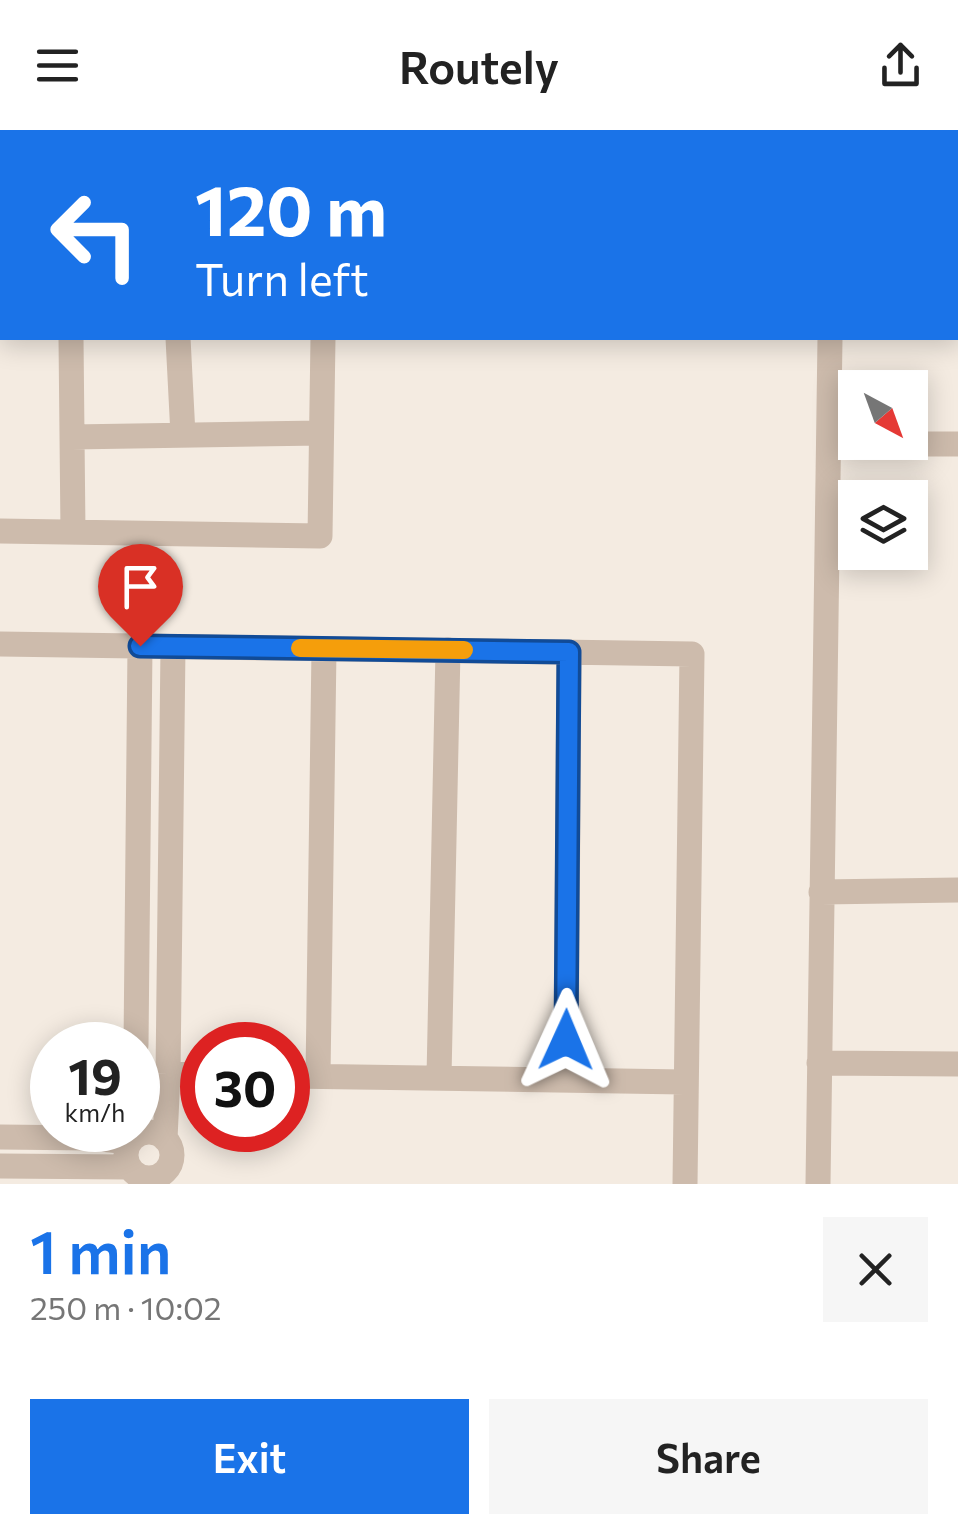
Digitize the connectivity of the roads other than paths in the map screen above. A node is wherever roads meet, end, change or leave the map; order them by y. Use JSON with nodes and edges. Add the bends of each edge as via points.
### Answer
{"nodes":[{"id":1,"x":72,"y":340,"type":"edge"},
{"id":2,"x":178,"y":340,"type":"edge"},
{"id":3,"x":323,"y":340,"type":"edge"},
{"id":4,"x":830,"y":340,"type":"edge"},
{"id":5,"x":322,"y":433,"type":"junction"},
{"id":6,"x":183,"y":435,"type":"junction"},
{"id":7,"x":72,"y":436,"type":"junction"},
{"id":8,"x":830,"y":444,"type":"junction"},
{"id":9,"x":958,"y":444,"type":"edge"},
{"id":10,"x":0,"y":531,"type":"edge"},
{"id":11,"x":73,"y":532,"type":"junction"},
{"id":12,"x":0,"y":644,"type":"edge"},
{"id":13,"x":140,"y":646,"type":"junction"},
{"id":14,"x":173,"y":647,"type":"junction"},
{"id":15,"x":324,"y":648,"type":"junction"},
{"id":16,"x":448,"y":650,"type":"junction"},
{"id":17,"x":569,"y":652,"type":"junction"},
{"id":18,"x":958,"y":890,"type":"edge"},
{"id":19,"x":820,"y":892,"type":"junction"},
{"id":20,"x":136,"y":1022,"type":"edge"},
{"id":21,"x":819,"y":1063,"type":"junction"},
{"id":22,"x":958,"y":1064,"type":"edge"},
{"id":23,"x":168,"y":1074,"type":"junction"},
{"id":24,"x":180,"y":1074,"type":"edge"},
{"id":25,"x":310,"y":1076,"type":"edge"},
{"id":26,"x":318,"y":1076,"type":"junction"},
{"id":27,"x":439,"y":1077,"type":"junction"},
{"id":28,"x":566,"y":1079,"type":"junction"},
{"id":29,"x":684,"y":1082,"type":"junction"},
{"id":30,"x":0,"y":1137,"type":"edge"},
{"id":31,"x":165,"y":1139,"type":"junction"},
{"id":32,"x":134,"y":1155,"type":"edge"},
{"id":33,"x":0,"y":1166,"type":"edge"},
{"id":34,"x":161,"y":1179,"type":"edge"},
{"id":35,"x":684,"y":1184,"type":"edge"},
{"id":36,"x":818,"y":1184,"type":"edge"}],
"edges":[{"from":1,"to":7,"type":"street"},
{"from":2,"to":6,"type":"street"},
{"from":3,"to":5,"type":"street"},
{"from":4,"to":8,"type":"street"},
{"from":5,"to":6,"type":"street"},
{"from":5,"to":11,"type":"street","via":[[320,536]]},
{"from":6,"to":7,"type":"street"},
{"from":7,"to":11,"type":"street"},
{"from":8,"to":9,"type":"street"},
{"from":8,"to":19,"type":"street"},
{"from":10,"to":11,"type":"street"},
{"from":12,"to":13,"type":"street"},
{"from":13,"to":14,"type":"street"},
{"from":13,"to":20,"type":"street"},
{"from":14,"to":15,"type":"street"},
{"from":14,"to":23,"type":"street"},
{"from":15,"to":16,"type":"street"},
{"from":15,"to":26,"type":"street"},
{"from":16,"to":17,"type":"street"},
{"from":16,"to":27,"type":"street"},
{"from":17,"to":28,"type":"street"},
{"from":17,"to":29,"type":"street","via":[[692,654]]},
{"from":18,"to":19,"type":"street"},
{"from":19,"to":21,"type":"street"},
{"from":21,"to":22,"type":"street"},
{"from":21,"to":36,"type":"street"},
{"from":23,"to":24,"type":"street"},
{"from":23,"to":31,"type":"street"},
{"from":25,"to":26,"type":"street"},
{"from":26,"to":27,"type":"street"},
{"from":27,"to":28,"type":"street"},
{"from":28,"to":29,"type":"street"},
{"from":29,"to":35,"type":"street"},
{"from":30,"to":32,"type":"street","via":[[91,1138]]},
{"from":31,"to":32,"type":"street","via":[[152,1132]]},
{"from":31,"to":34,"type":"street","via":[[170,1162]]},
{"from":32,"to":33,"type":"street"},
{"from":32,"to":34,"type":"street","via":[[147,1178]]}]}
